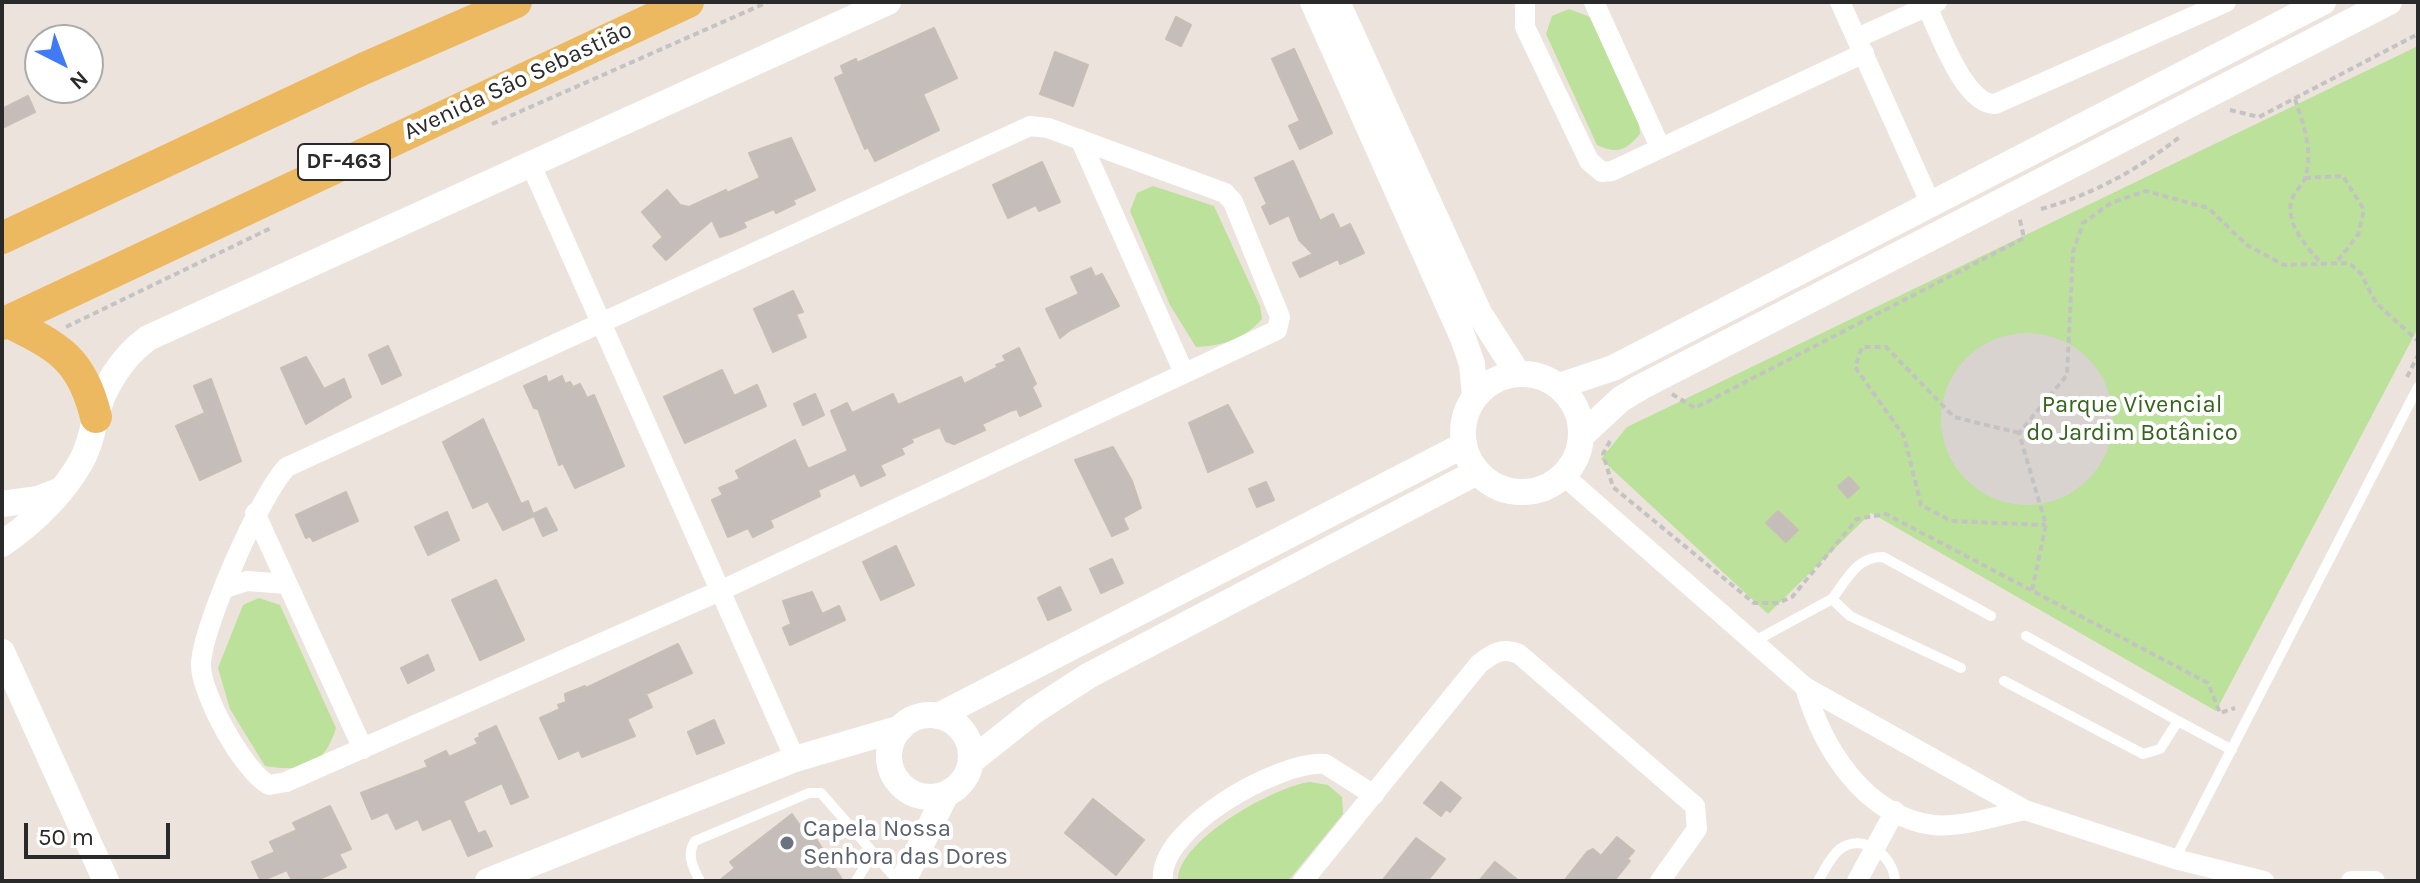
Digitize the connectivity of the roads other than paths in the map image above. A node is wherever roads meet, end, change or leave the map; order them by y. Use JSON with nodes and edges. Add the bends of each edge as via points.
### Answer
{"nodes":[{"id":1,"x":516,"y":2,"type":"edge"},
{"id":2,"x":688,"y":2,"type":"edge"},
{"id":3,"x":888,"y":2,"type":"edge"},
{"id":4,"x":1313,"y":2,"type":"edge"},
{"id":5,"x":1337,"y":2,"type":"edge"},
{"id":6,"x":1594,"y":2,"type":"edge"},
{"id":7,"x":1840,"y":2,"type":"edge"},
{"id":8,"x":2226,"y":2,"type":"edge"},
{"id":9,"x":2323,"y":2,"type":"edge"},
{"id":10,"x":2389,"y":2,"type":"edge"},
{"id":11,"x":1932,"y":4,"type":"edge"},
{"id":12,"x":1528,"y":5,"type":"edge"},
{"id":13,"x":1860,"y":46,"type":"junction"},
{"id":14,"x":1080,"y":139,"type":"junction"},
{"id":15,"x":1660,"y":147,"type":"junction"},
{"id":16,"x":531,"y":165,"type":"junction"},
{"id":17,"x":1930,"y":202,"type":"junction"},
{"id":18,"x":2,"y":238,"type":"edge"},
{"id":19,"x":602,"y":322,"type":"junction"},
{"id":20,"x":5,"y":323,"type":"edge"},
{"id":21,"x":1184,"y":373,"type":"junction"},
{"id":22,"x":1518,"y":374,"type":"junction"},
{"id":23,"x":1559,"y":386,"type":"junction"},
{"id":24,"x":2418,"y":387,"type":"edge"},
{"id":25,"x":1475,"y":396,"type":"junction"},
{"id":26,"x":96,"y":417,"type":"junction"},
{"id":27,"x":1581,"y":436,"type":"junction"},
{"id":28,"x":1464,"y":445,"type":"junction"},
{"id":29,"x":1477,"y":472,"type":"junction"},
{"id":30,"x":1563,"y":475,"type":"junction"},
{"id":31,"x":62,"y":490,"type":"junction"},
{"id":32,"x":2,"y":504,"type":"edge"},
{"id":33,"x":255,"y":513,"type":"junction"},
{"id":34,"x":2,"y":544,"type":"edge"},
{"id":35,"x":287,"y":584,"type":"junction"},
{"id":36,"x":225,"y":588,"type":"junction"},
{"id":37,"x":722,"y":590,"type":"junction"},
{"id":38,"x":1832,"y":599,"type":"junction"},
{"id":39,"x":1991,"y":616,"type":"dead end"},
{"id":40,"x":2026,"y":636,"type":"dead end"},
{"id":41,"x":1753,"y":642,"type":"junction"},
{"id":42,"x":2,"y":652,"type":"edge"},
{"id":43,"x":1961,"y":668,"type":"dead end"},
{"id":44,"x":2004,"y":681,"type":"dead end"},
{"id":45,"x":1805,"y":687,"type":"junction"},
{"id":46,"x":938,"y":716,"type":"junction"},
{"id":47,"x":2178,"y":721,"type":"junction"},
{"id":48,"x":901,"y":728,"type":"junction"},
{"id":49,"x":363,"y":749,"type":"junction"},
{"id":50,"x":2232,"y":750,"type":"junction"},
{"id":51,"x":795,"y":759,"type":"junction"},
{"id":52,"x":971,"y":761,"type":"junction"},
{"id":53,"x":946,"y":794,"type":"junction"},
{"id":54,"x":1374,"y":795,"type":"junction"},
{"id":55,"x":2025,"y":810,"type":"junction"},
{"id":56,"x":1895,"y":811,"type":"junction"},
{"id":57,"x":1875,"y":847,"type":"junction"},
{"id":58,"x":873,"y":854,"type":"junction"},
{"id":59,"x":2175,"y":859,"type":"junction"},
{"id":60,"x":106,"y":881,"type":"edge"},
{"id":61,"x":488,"y":881,"type":"edge"},
{"id":62,"x":700,"y":881,"type":"edge"},
{"id":63,"x":856,"y":881,"type":"edge"},
{"id":64,"x":901,"y":881,"type":"edge"},
{"id":65,"x":1163,"y":881,"type":"edge"},
{"id":66,"x":1303,"y":881,"type":"edge"},
{"id":67,"x":1660,"y":881,"type":"edge"},
{"id":68,"x":1818,"y":881,"type":"edge"},
{"id":69,"x":1857,"y":881,"type":"edge"},
{"id":70,"x":1895,"y":881,"type":"edge"},
{"id":71,"x":2264,"y":881,"type":"edge"},
{"id":72,"x":2351,"y":881,"type":"edge"},
{"id":73,"x":2375,"y":881,"type":"edge"}],
"edges":[{"from":1,"to":18,"type":"main road"},
{"from":2,"to":20,"type":"main road","name":"Avenida São Sebastião","number":"DF-463"},
{"from":3,"to":16,"type":"street"},
{"from":4,"to":25,"type":"street","via":[[1463,338]]},
{"from":5,"to":22,"type":"street","via":[[1479,313]]},
{"from":6,"to":15,"type":"street"},
{"from":7,"to":13,"type":"street"},
{"from":8,"to":11,"type":"street","via":[[1995,104],[1970,93]]},
{"from":9,"to":17,"type":"street"},
{"from":10,"to":27,"type":"street","via":[[1641,387]]},
{"from":11,"to":13,"type":"street"},
{"from":12,"to":15,"type":"street","via":[[1525,27],[1595,168],[1612,171]]},
{"from":13,"to":15,"type":"street"},
{"from":13,"to":17,"type":"street"},
{"from":14,"to":19,"type":"street","via":[[1038,126],[1020,129]]},
{"from":14,"to":21,"type":"street"},
{"from":14,"to":21,"type":"street","via":[[1217,188],[1233,202],[1282,322],[1271,336]]},
{"from":16,"to":19,"type":"street"},
{"from":16,"to":26,"type":"street","via":[[148,338],[127,353]]},
{"from":17,"to":23,"type":"street","via":[[1613,368]]},
{"from":19,"to":33,"type":"street","via":[[298,461],[276,478]]},
{"from":19,"to":37,"type":"street"},
{"from":20,"to":26,"type":"main road","via":[[67,355],[89,389]]},
{"from":21,"to":37,"type":"street"},
{"from":22,"to":23,"type":"street","via":[[1540,376]]},
{"from":22,"to":25,"type":"street","via":[[1487,385]]},
{"from":23,"to":27,"type":"street","via":[[1579,417]]},
{"from":24,"to":50,"type":"lane"},
{"from":25,"to":28,"type":"street","via":[[1467,411]]},
{"from":26,"to":31,"type":"street","via":[[83,459]]},
{"from":27,"to":30,"type":"street"},
{"from":28,"to":29,"type":"street"},
{"from":28,"to":46,"type":"street"},
{"from":29,"to":30,"type":"street","via":[[1510,491],[1529,492]]},
{"from":29,"to":52,"type":"street","via":[[1088,676]]},
{"from":30,"to":41,"type":"street"},
{"from":31,"to":32,"type":"street"},
{"from":31,"to":34,"type":"street"},
{"from":33,"to":35,"type":"street"},
{"from":33,"to":36,"type":"street"},
{"from":35,"to":36,"type":"street","via":[[255,580]]},
{"from":35,"to":49,"type":"street"},
{"from":36,"to":49,"type":"street","via":[[200,666],[210,699],[247,767],[269,785]]},
{"from":37,"to":49,"type":"street"},
{"from":37,"to":51,"type":"street"},
{"from":38,"to":39,"type":"lane","via":[[1857,565],[1874,556]]},
{"from":38,"to":41,"type":"lane"},
{"from":38,"to":43,"type":"lane","via":[[1850,616]]},
{"from":40,"to":47,"type":"lane"},
{"from":41,"to":45,"type":"street"},
{"from":42,"to":60,"type":"street"},
{"from":44,"to":47,"type":"lane","via":[[2143,754],[2160,749]]},
{"from":45,"to":55,"type":"street"},
{"from":45,"to":56,"type":"street","via":[[1841,765],[1870,796]]},
{"from":46,"to":48,"type":"street","via":[[912,720]]},
{"from":46,"to":52,"type":"street","via":[[963,732]]},
{"from":47,"to":50,"type":"lane"},
{"from":48,"to":51,"type":"street"},
{"from":48,"to":53,"type":"street","via":[[892,741],[892,773],[915,795]]},
{"from":50,"to":59,"type":"lane"},
{"from":51,"to":61,"type":"street"},
{"from":52,"to":53,"type":"street","via":[[958,786]]},
{"from":53,"to":64,"type":"street"},
{"from":54,"to":65,"type":"street","via":[[1325,764],[1293,768],[1243,790],[1200,819],[1168,856]]},
{"from":54,"to":66,"type":"street"},
{"from":54,"to":67,"type":"street","via":[[1479,664],[1499,651],[1510,651],[1695,806],[1697,829]]},
{"from":55,"to":56,"type":"street","via":[[1944,825]]},
{"from":55,"to":59,"type":"street"},
{"from":56,"to":57,"type":"street"},
{"from":57,"to":68,"type":"lane","via":[[1854,843],[1840,849]]},
{"from":57,"to":69,"type":"street"},
{"from":57,"to":70,"type":"lane"},
{"from":58,"to":62,"type":"lane","via":[[828,798],[809,793],[695,841],[692,863]]},
{"from":58,"to":63,"type":"lane"},
{"from":58,"to":64,"type":"lane"},
{"from":59,"to":71,"type":"street"},
{"from":72,"to":73,"type":"street"}]}
